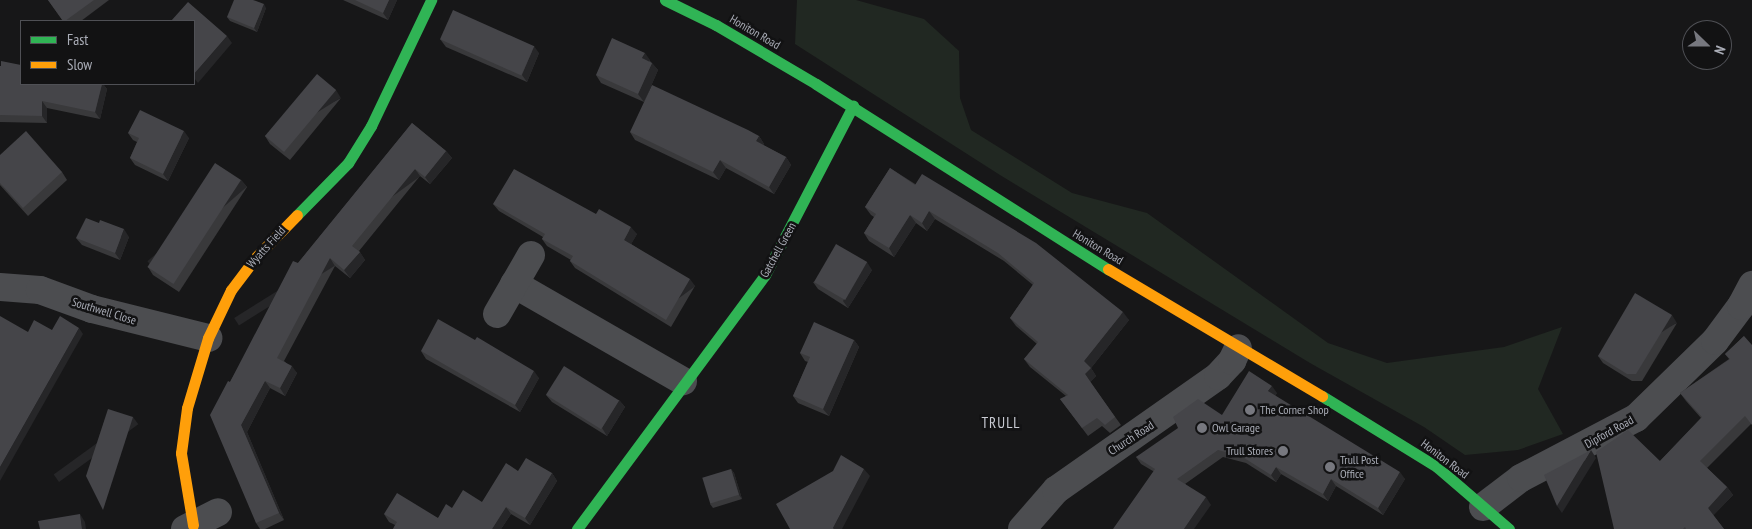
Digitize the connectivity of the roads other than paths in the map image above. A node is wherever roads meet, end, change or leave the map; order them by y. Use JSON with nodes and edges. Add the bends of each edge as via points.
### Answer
{"nodes":[{"id":1,"x":431,"y":0,"type":"edge"},
{"id":2,"x":665,"y":0,"type":"edge"},
{"id":3,"x":853,"y":106,"type":"junction"},
{"id":4,"x":531,"y":255,"type":"dead end"},
{"id":5,"x":514,"y":284,"type":"junction"},
{"id":6,"x":1752,"y":285,"type":"edge"},
{"id":7,"x":0,"y":288,"type":"edge"},
{"id":8,"x":496,"y":314,"type":"dead end"},
{"id":9,"x":208,"y":338,"type":"junction"},
{"id":10,"x":1238,"y":348,"type":"junction"},
{"id":11,"x":683,"y":382,"type":"junction"},
{"id":12,"x":1483,"y":507,"type":"junction"},
{"id":13,"x":218,"y":512,"type":"dead end"},
{"id":14,"x":189,"y":527,"type":"edge"},
{"id":15,"x":577,"y":529,"type":"edge"},
{"id":16,"x":1022,"y":529,"type":"edge"},
{"id":17,"x":1509,"y":529,"type":"edge"}],
"edges":[{"from":1,"to":9,"type":"street","name":"Wyatts Field","via":[[371,126],[348,163],[255,258],[231,290]]},
{"from":2,"to":3,"type":"street","name":"Honiton Road"},
{"from":3,"to":10,"type":"street","name":"Honiton Road","via":[[1040,228]]},
{"from":3,"to":11,"type":"street","name":"Gatchell Green","via":[[765,275]]},
{"from":4,"to":5,"type":"street"},
{"from":5,"to":8,"type":"street"},
{"from":5,"to":11,"type":"street"},
{"from":6,"to":12,"type":"street","name":"Dipford Road","via":[[1715,341],[1636,418],[1521,478]]},
{"from":7,"to":9,"type":"street","name":"Southwell Close","via":[[40,290],[92,309]]},
{"from":9,"to":14,"type":"street","name":"Wyatts Field","via":[[187,408],[181,453]]},
{"from":10,"to":12,"type":"street","name":"Honiton Road","via":[[1380,429],[1437,467]]},
{"from":10,"to":16,"type":"street","name":"Church Road","via":[[1232,361],[1218,376],[1056,490]]},
{"from":11,"to":15,"type":"street","name":"Gatchell Green"},
{"from":12,"to":17,"type":"street","name":"Honiton Road"},
{"from":13,"to":14,"type":"street","name":"Wyatts Field"}]}
